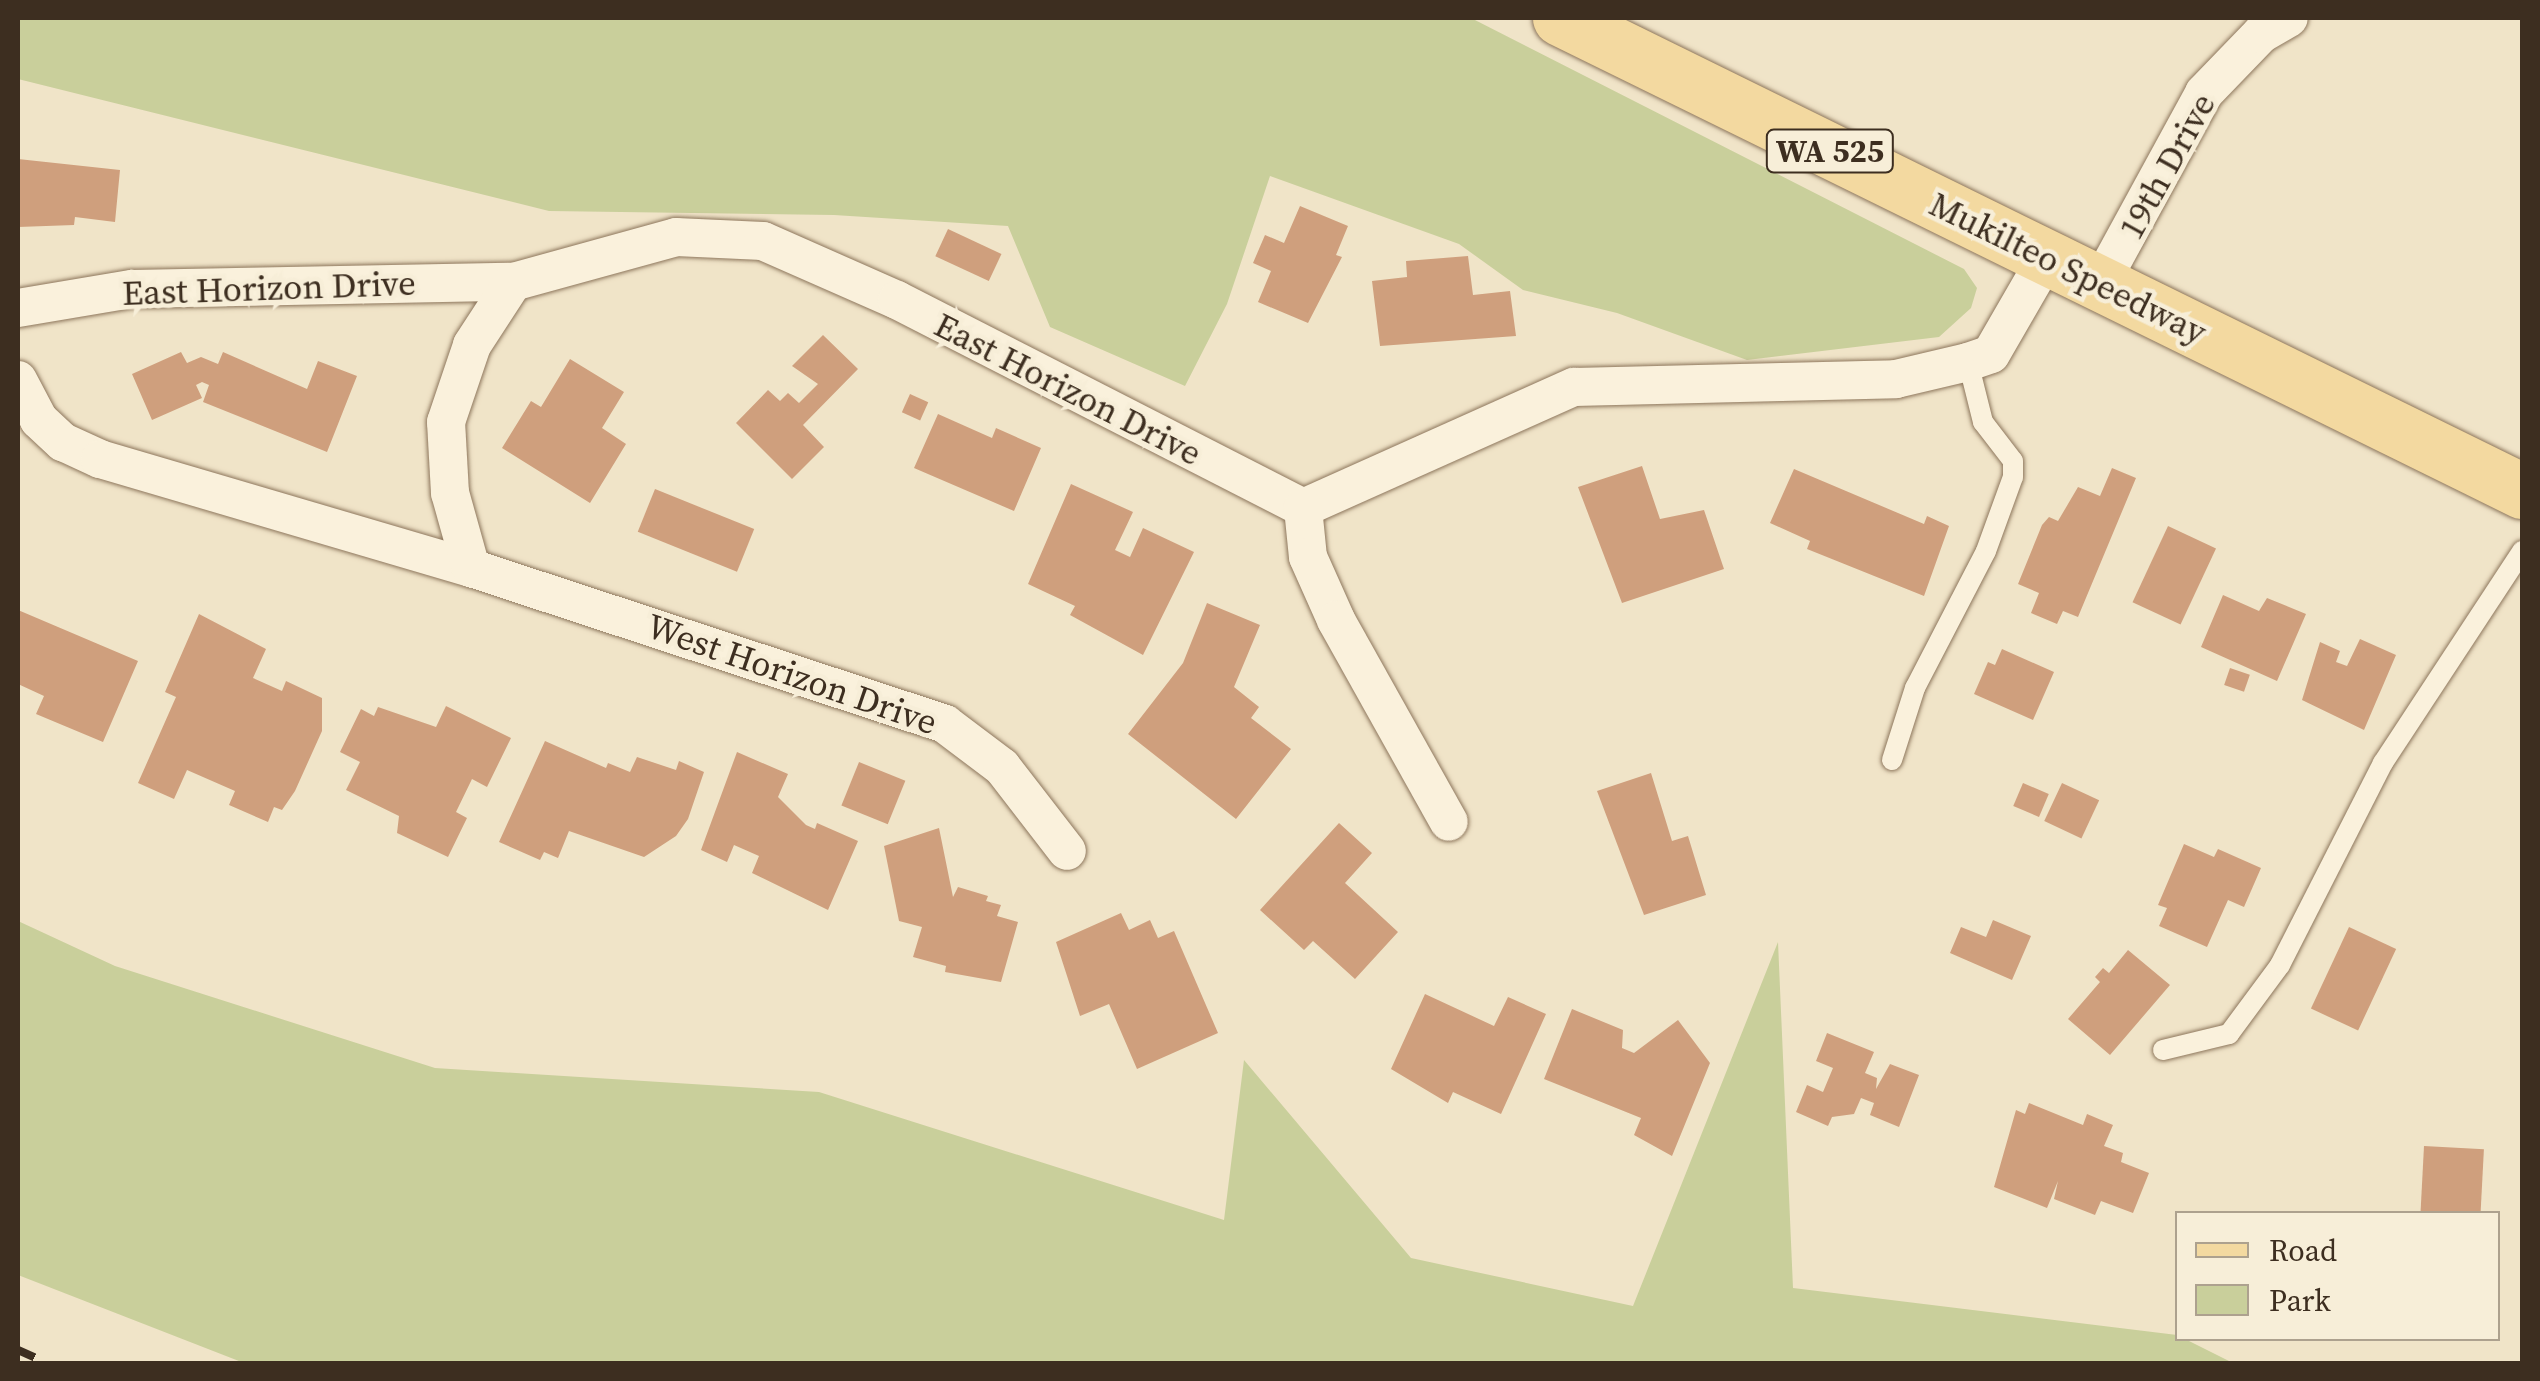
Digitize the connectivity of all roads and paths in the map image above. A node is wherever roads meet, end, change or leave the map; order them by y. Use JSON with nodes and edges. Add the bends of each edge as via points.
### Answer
{"nodes":[{"id":1,"x":1560,"y":18,"type":"edge"},
{"id":2,"x":2288,"y":18,"type":"edge"},
{"id":3,"x":2047,"y":258,"type":"junction"},
{"id":4,"x":513,"y":282,"type":"junction"},
{"id":5,"x":2100,"y":284,"type":"junction"},
{"id":6,"x":18,"y":308,"type":"edge"},
{"id":7,"x":1968,"y":362,"type":"junction"},
{"id":8,"x":18,"y":380,"type":"edge"},
{"id":9,"x":2522,"y":491,"type":"edge"},
{"id":10,"x":1303,"y":508,"type":"junction"},
{"id":11,"x":2522,"y":551,"type":"edge"},
{"id":12,"x":471,"y":568,"type":"junction"},
{"id":13,"x":1892,"y":760,"type":"dead end"},
{"id":14,"x":1450,"y":822,"type":"dead end"},
{"id":15,"x":1067,"y":851,"type":"dead end"},
{"id":16,"x":2163,"y":1050,"type":"dead end"}],
"edges":[{"from":1,"to":3,"type":"main road","name":"Mukilteo Speedway","number":"WA 525"},
{"from":2,"to":5,"type":"street","name":"19th Drive","via":[[2261,34],[2204,93]]},
{"from":3,"to":5,"type":"main road","name":"Mukilteo Speedway","number":"WA 525"},
{"from":3,"to":7,"type":"street","via":[[1991,354]]},
{"from":4,"to":6,"type":"street","name":"East Horizon Drive","via":[[132,289]]},
{"from":4,"to":10,"type":"street","name":"East Horizon Drive","via":[[676,237],[763,241],[897,300]]},
{"from":4,"to":12,"type":"street","via":[[472,345],[446,422],[450,494]]},
{"from":5,"to":9,"type":"main road","name":"Mukilteo Speedway","number":"WA 525"},
{"from":7,"to":10,"type":"street","via":[[1896,379],[1574,386]]},
{"from":7,"to":13,"type":"lane","via":[[1982,422],[2013,462],[2013,478],[1986,551],[1914,688]]},
{"from":8,"to":12,"type":"street","name":"West Horizon Drive","via":[[40,420],[63,442],[100,459]]},
{"from":10,"to":14,"type":"street","via":[[1308,557],[1336,620]]},
{"from":11,"to":16,"type":"lane","via":[[2382,763],[2280,965],[2229,1034]]},
{"from":12,"to":15,"type":"street","name":"West Horizon Drive","via":[[945,724],[1002,767]]}]}
